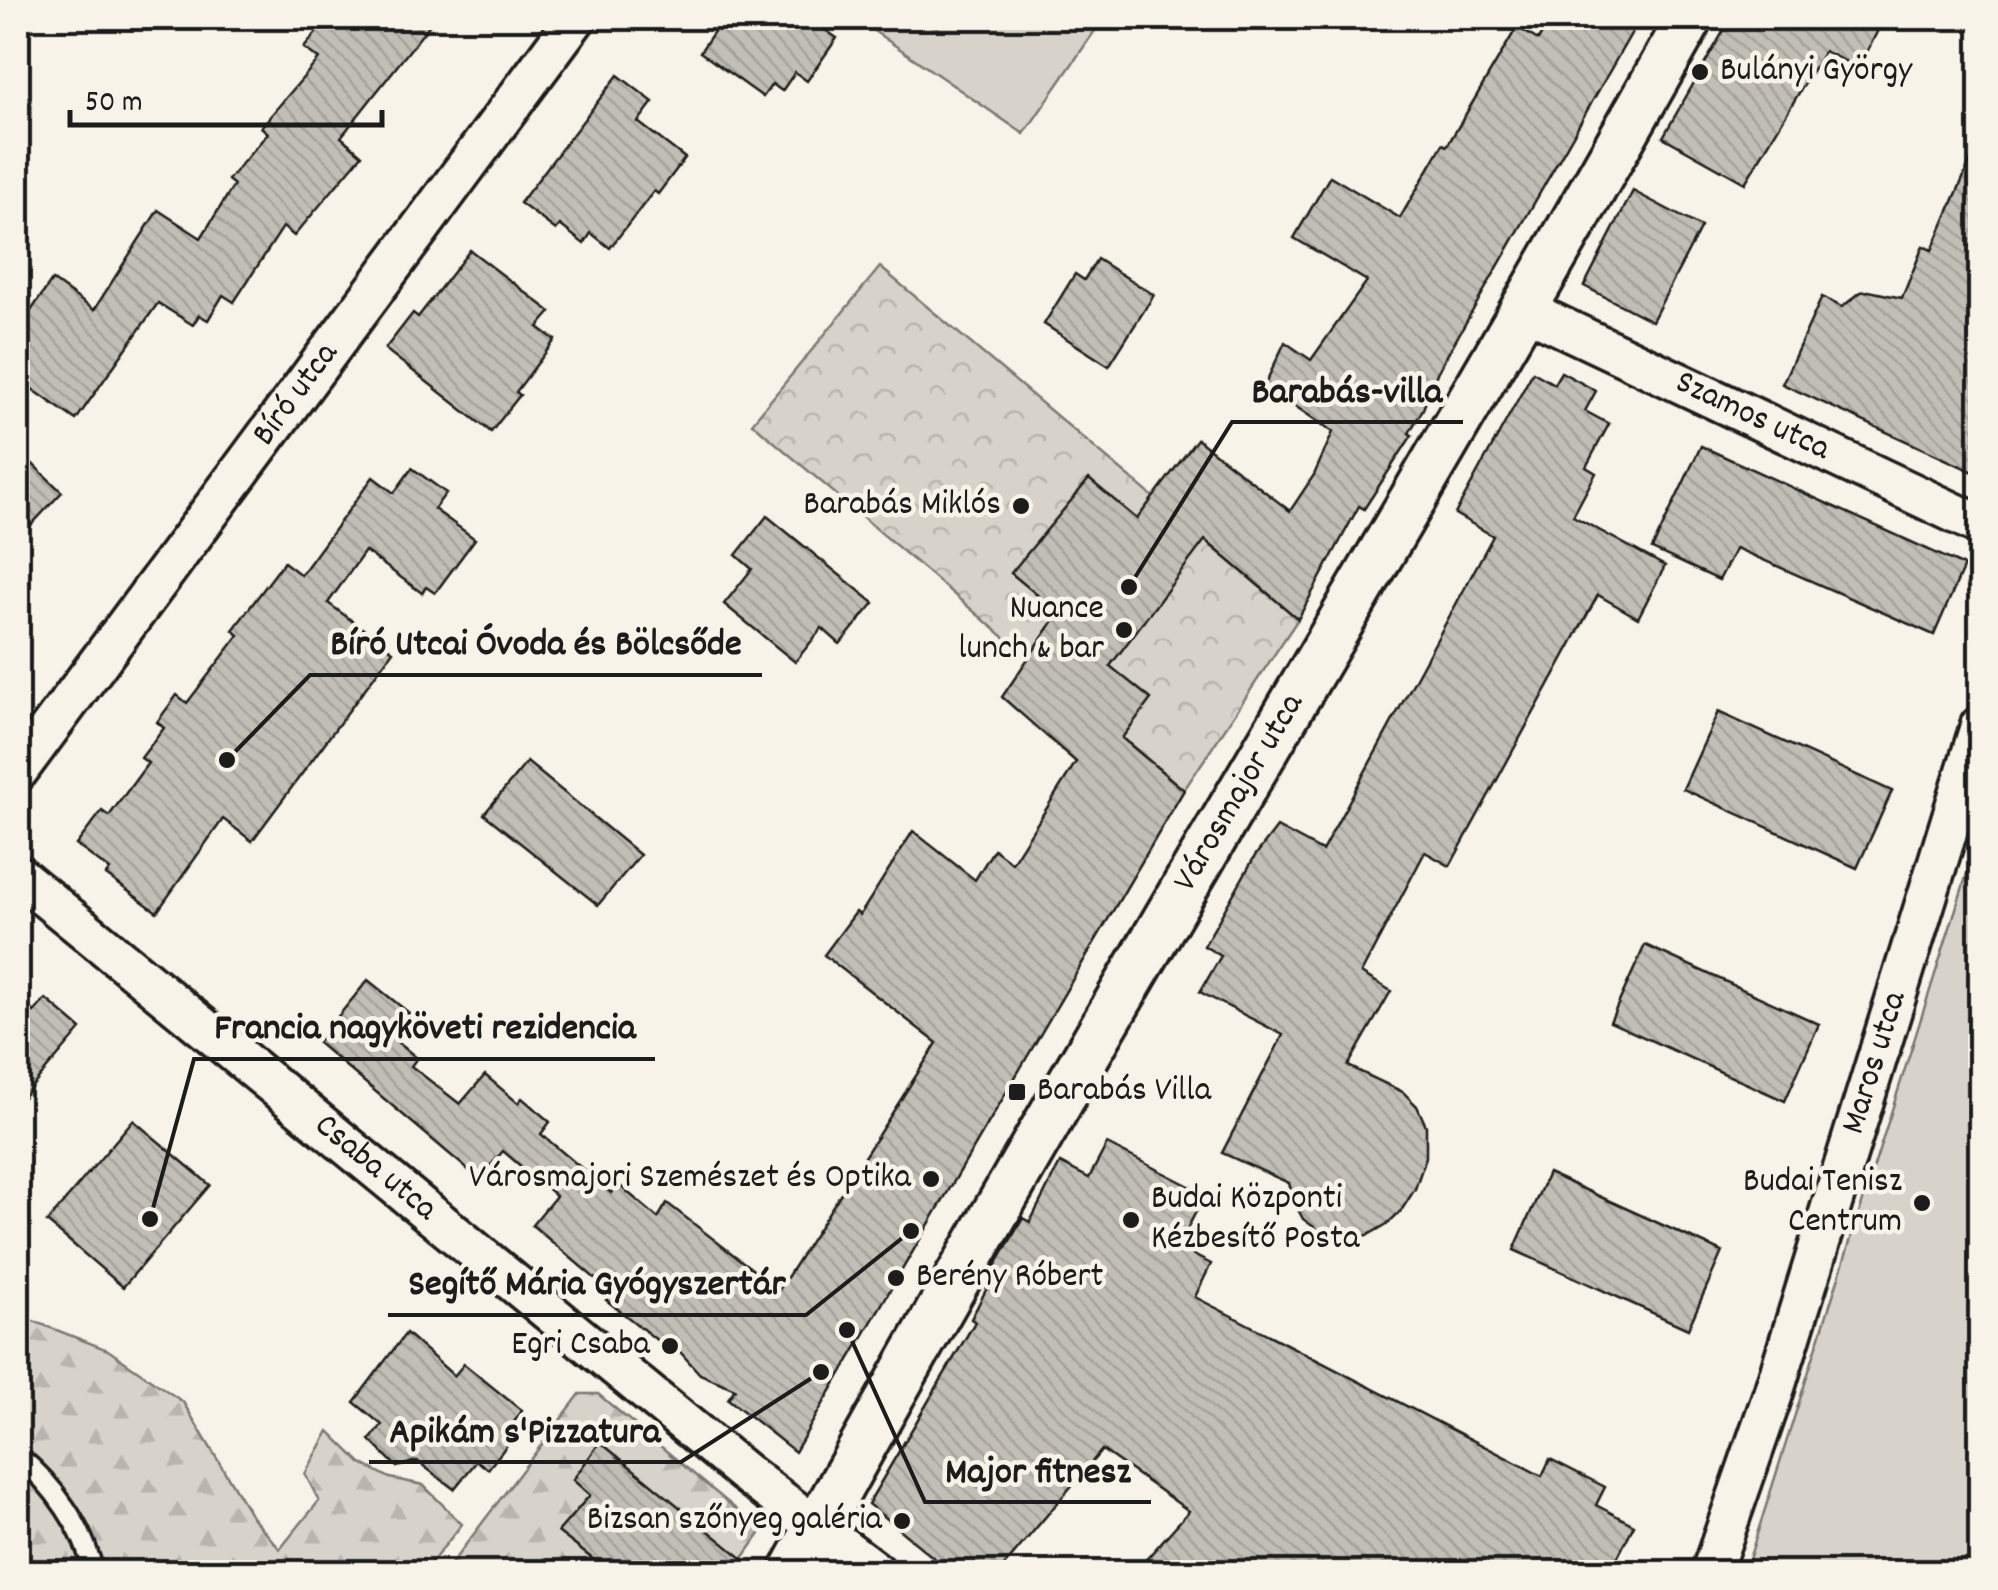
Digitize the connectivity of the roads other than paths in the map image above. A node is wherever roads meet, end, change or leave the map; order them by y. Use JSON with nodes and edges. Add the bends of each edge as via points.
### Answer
{"nodes":[{"id":1,"x":576,"y":18,"type":"edge"},
{"id":2,"x":1690,"y":18,"type":"edge"},
{"id":3,"x":1526,"y":310,"type":"junction"},
{"id":4,"x":1980,"y":524,"type":"edge"},
{"id":5,"x":1980,"y":726,"type":"edge"},
{"id":6,"x":18,"y":771,"type":"edge"},
{"id":7,"x":18,"y":876,"type":"edge"},
{"id":8,"x":18,"y":1456,"type":"edge"},
{"id":9,"x":818,"y":1527,"type":"junction"},
{"id":10,"x":94,"y":1572,"type":"edge"},
{"id":11,"x":793,"y":1572,"type":"edge"},
{"id":12,"x":876,"y":1572,"type":"edge"},
{"id":13,"x":1711,"y":1572,"type":"edge"}],
"edges":[{"from":1,"to":6,"type":"street","name":"Bíró utca"},
{"from":2,"to":3,"type":"street","name":"Városmajor utca"},
{"from":3,"to":4,"type":"street","name":"Szamos utca"},
{"from":3,"to":9,"type":"street","name":"Városmajor utca","via":[[1223,820]]},
{"from":5,"to":13,"type":"street","name":"Maros utca","via":[[1774,1391]]},
{"from":7,"to":9,"type":"street","name":"Csaba utca"},
{"from":8,"to":10,"type":"lane","via":[[64,1506]]},
{"from":9,"to":11,"type":"street","name":"Városmajor utca"},
{"from":9,"to":12,"type":"street","name":"Csaba utca"}]}
